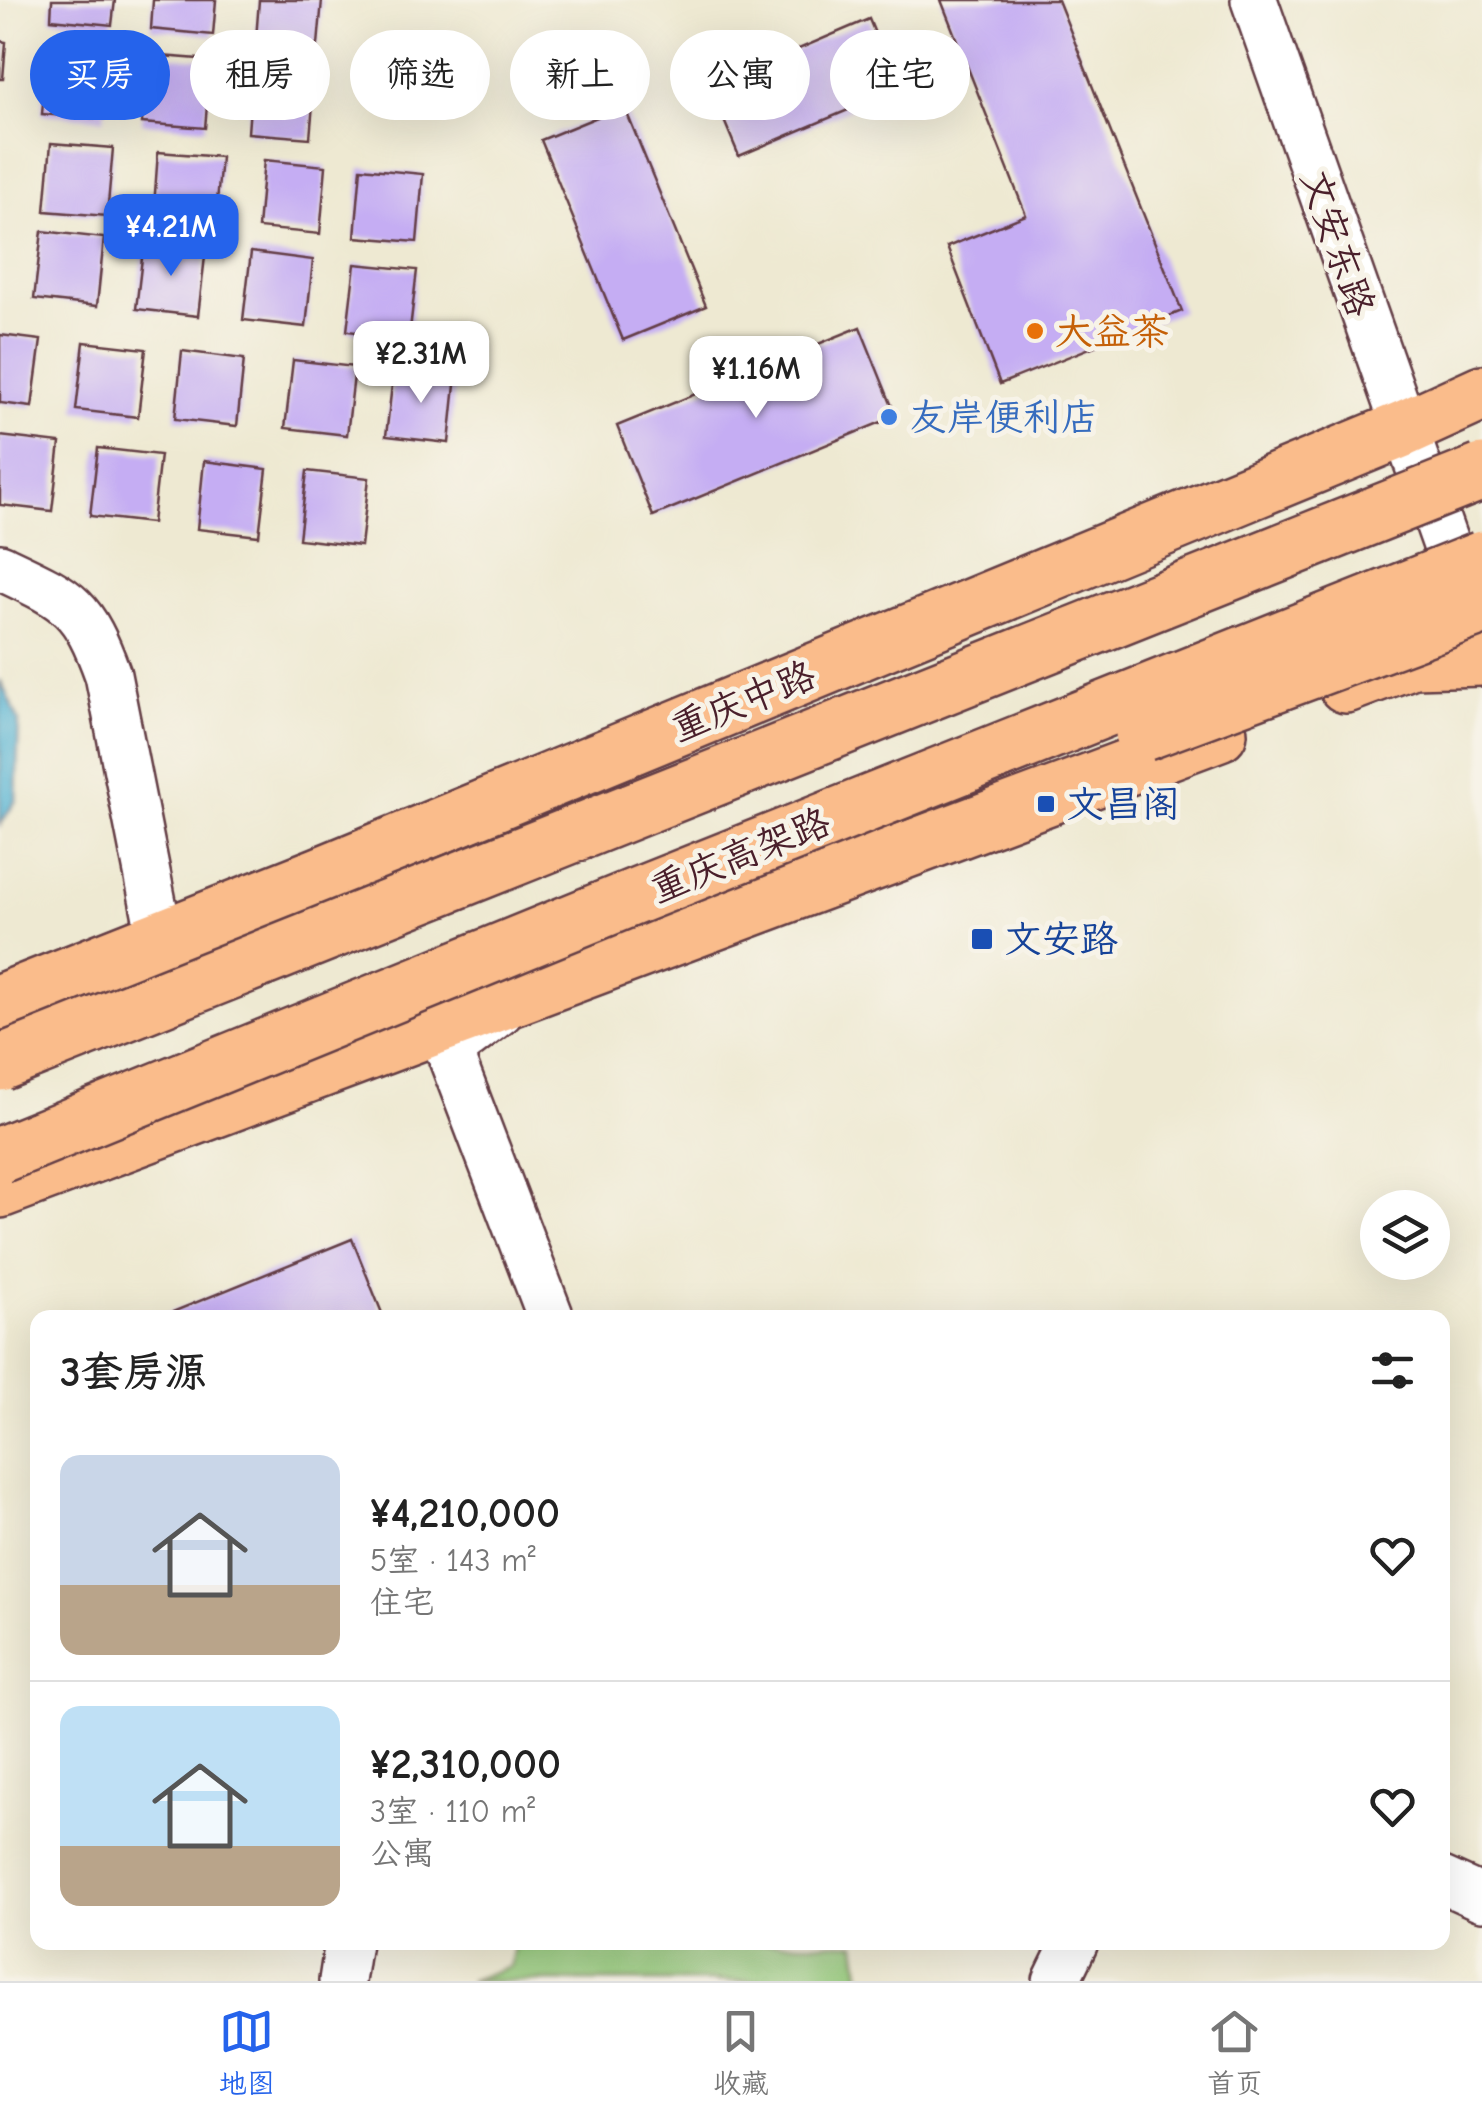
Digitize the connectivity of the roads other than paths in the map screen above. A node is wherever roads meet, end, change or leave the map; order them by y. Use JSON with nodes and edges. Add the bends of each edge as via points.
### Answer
{"nodes":[{"id":1,"x":1254,"y":0,"type":"edge"},
{"id":2,"x":1482,"y":393,"type":"edge"},
{"id":3,"x":1403,"y":429,"type":"junction"},
{"id":4,"x":1482,"y":436,"type":"edge"},
{"id":5,"x":1482,"y":472,"type":"edge"},
{"id":6,"x":1482,"y":559,"type":"edge"},
{"id":7,"x":0,"y":568,"type":"edge"},
{"id":8,"x":1482,"y":608,"type":"edge"},
{"id":9,"x":1482,"y":644,"type":"edge"},
{"id":10,"x":1482,"y":658,"type":"edge"},
{"id":11,"x":621,"y":814,"type":"junction"},
{"id":12,"x":640,"y":894,"type":"junction"},
{"id":13,"x":160,"y":938,"type":"junction"},
{"id":14,"x":521,"y":996,"type":"junction"},
{"id":15,"x":0,"y":1002,"type":"edge"},
{"id":16,"x":0,"y":1063,"type":"edge"},
{"id":17,"x":0,"y":1155,"type":"edge"},
{"id":18,"x":0,"y":1190,"type":"edge"},
{"id":19,"x":548,"y":1310,"type":"edge"},
{"id":20,"x":1450,"y":1884,"type":"edge"},
{"id":21,"x":1482,"y":1898,"type":"edge"},
{"id":22,"x":347,"y":1950,"type":"edge"},
{"id":23,"x":1039,"y":1950,"type":"edge"},
{"id":24,"x":1070,"y":1950,"type":"edge"},
{"id":25,"x":342,"y":1981,"type":"edge"},
{"id":26,"x":1045,"y":1981,"type":"edge"},
{"id":27,"x":1056,"y":1981,"type":"edge"}],
"edges":[{"from":1,"to":3,"type":"street","name":"文安东路"},
{"from":2,"to":3,"type":"main road","name":"重庆中路"},
{"from":3,"to":9,"type":"street"},
{"from":3,"to":13,"type":"main road","name":"重庆中路"},
{"from":4,"to":11,"type":"main road","bridge":true,"via":[[928,655]]},
{"from":5,"to":11,"type":"main road","bridge":true},
{"from":6,"to":12,"type":"main road","name":"重庆高架路","bridge":true},
{"from":7,"to":13,"type":"street","via":[[63,596],[93,634],[108,675]]},
{"from":8,"to":12,"type":"main road","bridge":true,"via":[[967,799]]},
{"from":10,"to":14,"type":"main road","via":[[1413,660]]},
{"from":11,"to":16,"type":"main road","bridge":true},
{"from":12,"to":17,"type":"main road","name":"重庆高架路","bridge":true},
{"from":13,"to":15,"type":"main road","name":"重庆中路"},
{"from":14,"to":18,"type":"main road"},
{"from":14,"to":19,"type":"street","via":[[450,1051]]},
{"from":20,"to":21,"type":"street"},
{"from":22,"to":25,"type":"street"},
{"from":23,"to":26,"type":"street"},
{"from":24,"to":27,"type":"street"}]}
